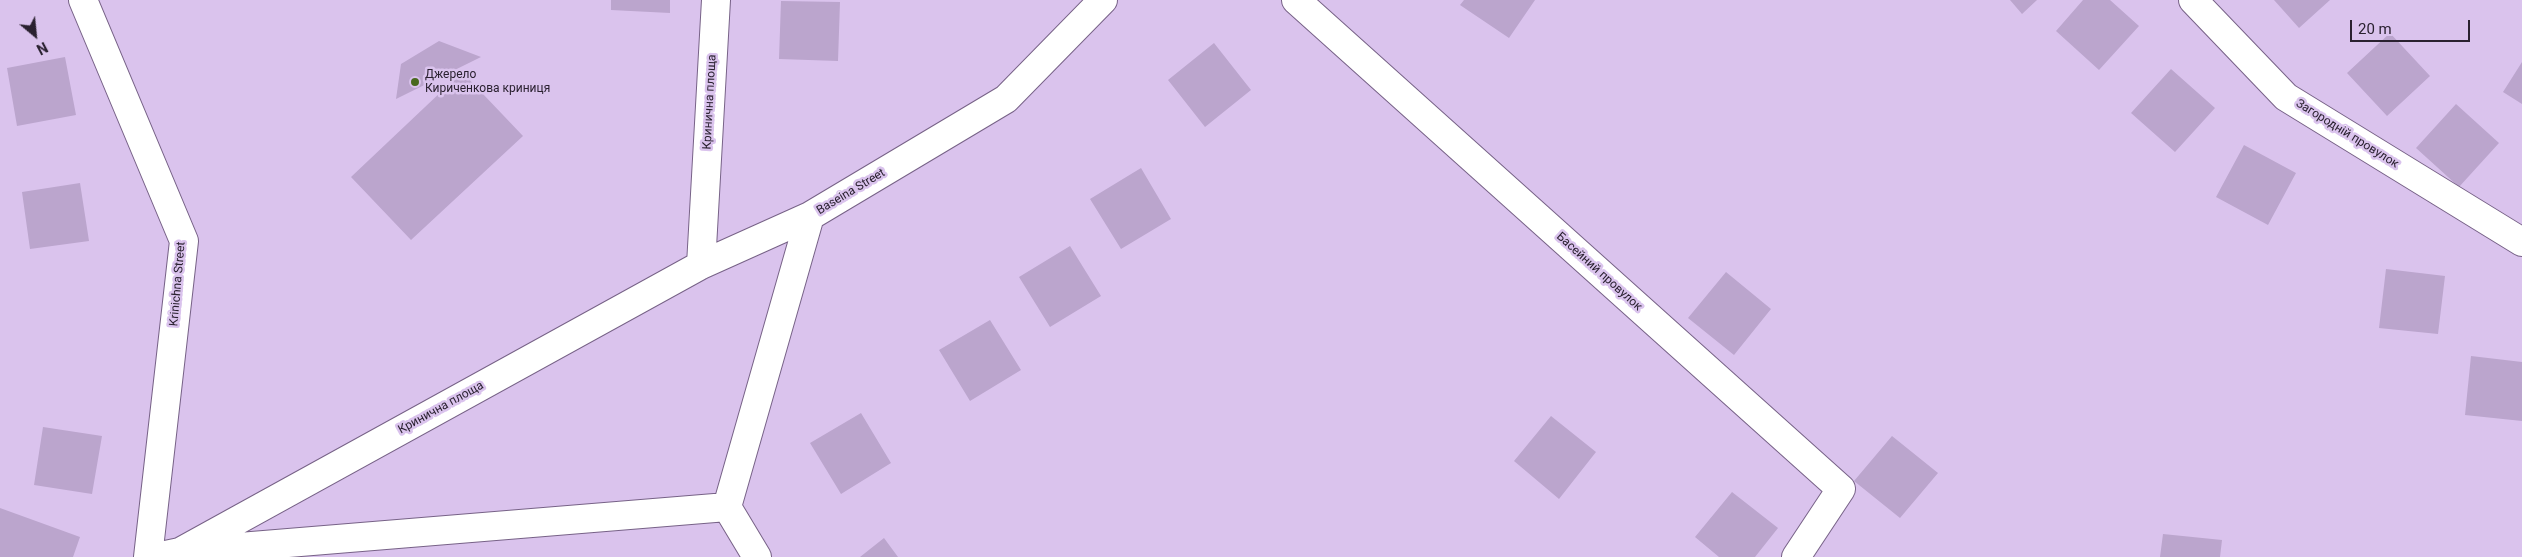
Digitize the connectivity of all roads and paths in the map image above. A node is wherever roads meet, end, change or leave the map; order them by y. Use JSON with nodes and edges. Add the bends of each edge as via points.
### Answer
{"nodes":[{"id":1,"x":83,"y":0,"type":"edge"},
{"id":2,"x":716,"y":0,"type":"edge"},
{"id":3,"x":1103,"y":0,"type":"edge"},
{"id":4,"x":1296,"y":0,"type":"edge"},
{"id":5,"x":2193,"y":0,"type":"edge"},
{"id":6,"x":810,"y":216,"type":"junction"},
{"id":7,"x":2522,"y":242,"type":"edge"},
{"id":8,"x":701,"y":265,"type":"junction"},
{"id":9,"x":727,"y":507,"type":"junction"},
{"id":10,"x":168,"y":554,"type":"edge"},
{"id":11,"x":148,"y":557,"type":"edge"},
{"id":12,"x":757,"y":557,"type":"edge"},
{"id":13,"x":1796,"y":557,"type":"edge"}],
"edges":[{"from":1,"to":11,"type":"street","name":"Krinichna Street","via":[[184,241]]},
{"from":2,"to":8,"type":"street","name":"Кринична площа"},
{"from":3,"to":6,"type":"street","name":"Baseina Street","via":[[1006,99]]},
{"from":4,"to":13,"type":"street","name":"Басейний провулок","via":[[1841,489]]},
{"from":5,"to":7,"type":"street","name":"Загородній провулок","via":[[2286,97]]},
{"from":6,"to":8,"type":"street","name":"Кринична площа"},
{"from":6,"to":9,"type":"street","name":"Baseina Street"},
{"from":8,"to":10,"type":"street","name":"Кринична площа"},
{"from":9,"to":10,"type":"street","name":"Кринична площа"},
{"from":9,"to":12,"type":"street"}]}
